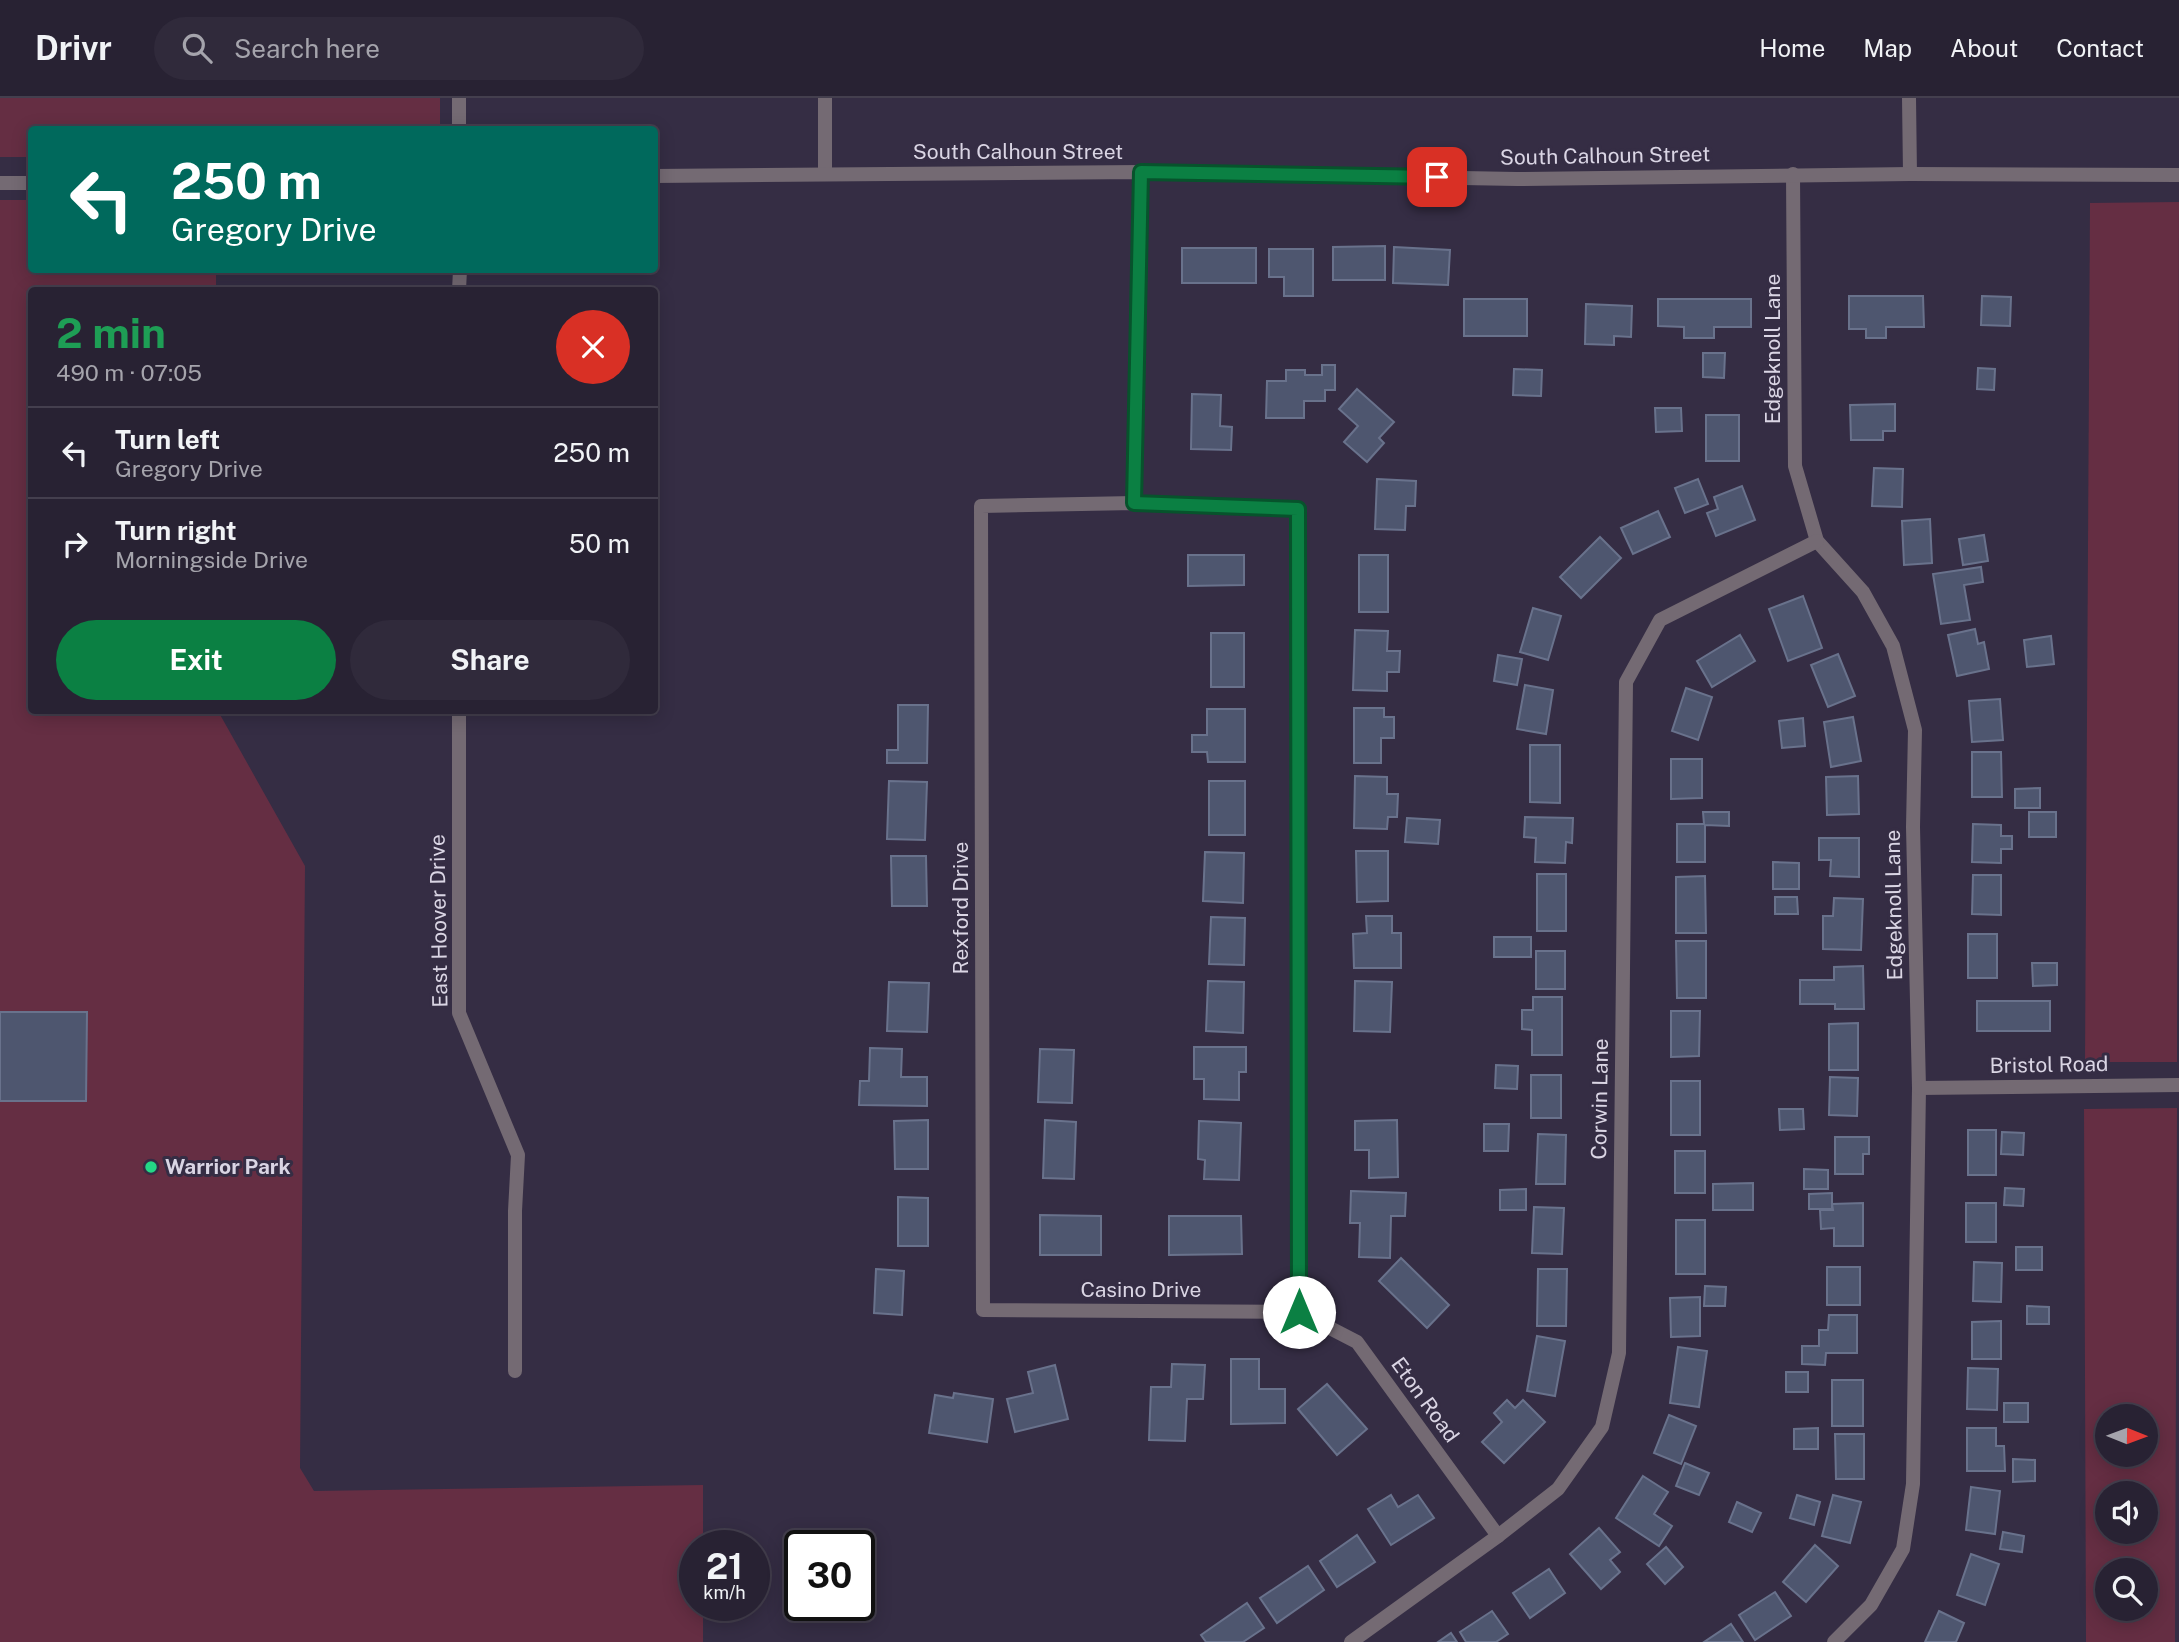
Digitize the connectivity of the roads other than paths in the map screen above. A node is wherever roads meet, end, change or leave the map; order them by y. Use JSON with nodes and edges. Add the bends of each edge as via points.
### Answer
{"nodes":[{"id":1,"x":459,"y":98,"type":"edge"},
{"id":2,"x":825,"y":98,"type":"edge"},
{"id":3,"x":1909,"y":98,"type":"edge"},
{"id":4,"x":459,"y":126,"type":"edge"},
{"id":5,"x":1141,"y":172,"type":"junction"},
{"id":6,"x":825,"y":174,"type":"junction"},
{"id":7,"x":1793,"y":174,"type":"junction"},
{"id":8,"x":1910,"y":174,"type":"junction"},
{"id":9,"x":2179,"y":175,"type":"edge"},
{"id":10,"x":658,"y":176,"type":"edge"},
{"id":11,"x":0,"y":183,"type":"edge"},
{"id":12,"x":28,"y":183,"type":"edge"},
{"id":13,"x":1134,"y":503,"type":"junction"},
{"id":14,"x":1817,"y":541,"type":"junction"},
{"id":15,"x":459,"y":714,"type":"edge"},
{"id":16,"x":2179,"y":1085,"type":"edge"},
{"id":17,"x":1919,"y":1088,"type":"junction"},
{"id":18,"x":983,"y":1310,"type":"joint"},
{"id":19,"x":1299,"y":1312,"type":"junction"},
{"id":20,"x":515,"y":1371,"type":"dead end"},
{"id":21,"x":1498,"y":1536,"type":"junction"},
{"id":22,"x":1351,"y":1642,"type":"edge"},
{"id":23,"x":1834,"y":1642,"type":"edge"}],
"edges":[{"from":1,"to":4,"type":"street"},
{"from":2,"to":6,"type":"street"},
{"from":3,"to":8,"type":"street"},
{"from":5,"to":6,"type":"street","name":"South Calhoun Street"},
{"from":5,"to":7,"type":"street","name":"South Calhoun Street","via":[[1517,179]]},
{"from":5,"to":13,"type":"street"},
{"from":6,"to":10,"type":"street","name":"South Calhoun Street"},
{"from":7,"to":8,"type":"street","name":"South Calhoun Street"},
{"from":7,"to":14,"type":"street","name":"Edgeknoll Lane","via":[[1795,467]]},
{"from":8,"to":9,"type":"street","name":"South Calhoun Street"},
{"from":11,"to":12,"type":"street"},
{"from":13,"to":18,"type":"street","name":"Rexford Drive","via":[[981,506]]},
{"from":13,"to":19,"type":"street","via":[[1298,509]]},
{"from":14,"to":17,"type":"street","name":"Edgeknoll Lane","via":[[1863,592],[1893,646],[1915,730]]},
{"from":14,"to":21,"type":"street","name":"Corwin Lane","via":[[1660,620],[1626,681],[1619,1353],[1602,1427],[1558,1489]]},
{"from":15,"to":20,"type":"street","name":"East Hoover Drive","via":[[459,1013],[518,1155]]},
{"from":16,"to":17,"type":"street","name":"Bristol Road"},
{"from":17,"to":23,"type":"street","name":"Edgeknoll Lane","via":[[1913,1484],[1903,1549],[1871,1605]]},
{"from":18,"to":19,"type":"street","name":"Casino Drive"},
{"from":19,"to":21,"type":"street","name":"Eton Road","via":[[1357,1342]]},
{"from":21,"to":22,"type":"street","name":"Corwin Lane"}]}
